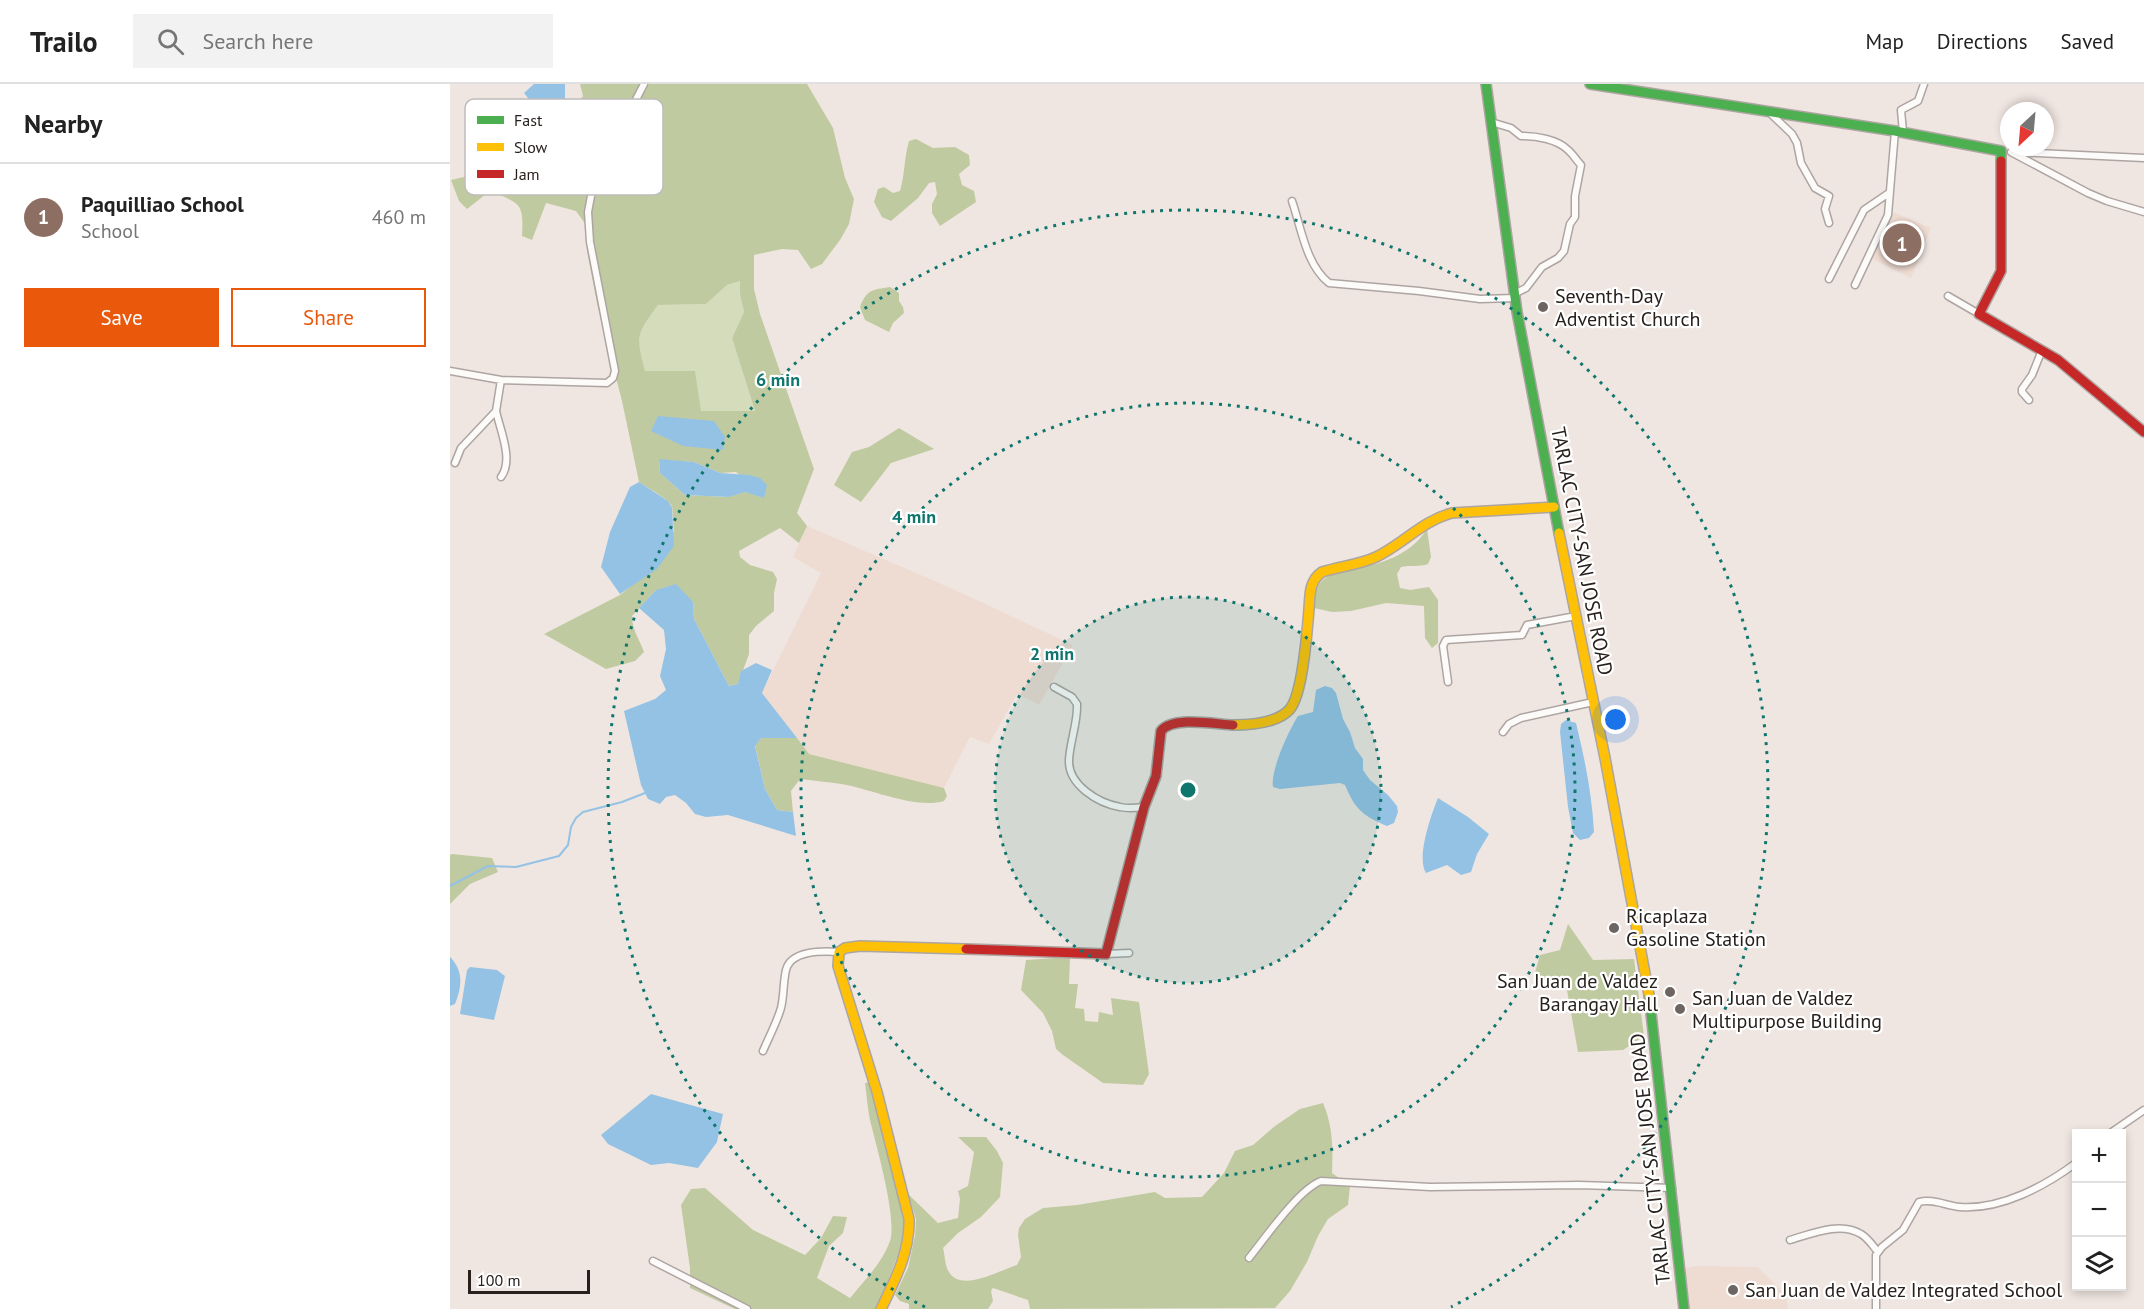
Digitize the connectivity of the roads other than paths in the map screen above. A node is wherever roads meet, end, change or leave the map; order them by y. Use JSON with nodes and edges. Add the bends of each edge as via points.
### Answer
{"nodes":[{"id":1,"x":644,"y":84,"type":"edge"},
{"id":2,"x":1486,"y":84,"type":"edge"},
{"id":3,"x":1590,"y":84,"type":"edge"},
{"id":4,"x":1924,"y":84,"type":"edge"},
{"id":5,"x":636,"y":99,"type":"edge"},
{"id":6,"x":1769,"y":112,"type":"junction"},
{"id":7,"x":1491,"y":122,"type":"junction"},
{"id":8,"x":1899,"y":131,"type":"junction"},
{"id":9,"x":2000,"y":150,"type":"edge"},
{"id":10,"x":2054,"y":153,"type":"edge"},
{"id":11,"x":2006,"y":156,"type":"edge"},
{"id":12,"x":2016,"y":156,"type":"edge"},
{"id":13,"x":2144,"y":158,"type":"edge"},
{"id":14,"x":1890,"y":193,"type":"junction"},
{"id":15,"x":592,"y":195,"type":"edge"},
{"id":16,"x":1292,"y":201,"type":"dead end"},
{"id":17,"x":2144,"y":212,"type":"edge"},
{"id":18,"x":1829,"y":223,"type":"dead end"},
{"id":19,"x":1829,"y":279,"type":"dead end"},
{"id":20,"x":1855,"y":285,"type":"dead end"},
{"id":21,"x":1515,"y":296,"type":"junction"},
{"id":22,"x":1948,"y":296,"type":"dead end"},
{"id":23,"x":1979,"y":314,"type":"junction"},
{"id":24,"x":2042,"y":350,"type":"junction"},
{"id":25,"x":450,"y":371,"type":"edge"},
{"id":26,"x":501,"y":380,"type":"junction"},
{"id":27,"x":2029,"y":400,"type":"dead end"},
{"id":28,"x":496,"y":411,"type":"junction"},
{"id":29,"x":2144,"y":432,"type":"edge"},
{"id":30,"x":455,"y":463,"type":"dead end"},
{"id":31,"x":501,"y":477,"type":"dead end"},
{"id":32,"x":1554,"y":507,"type":"junction"},
{"id":33,"x":1576,"y":616,"type":"junction"},
{"id":34,"x":1448,"y":682,"type":"dead end"},
{"id":35,"x":1054,"y":687,"type":"dead end"},
{"id":36,"x":1593,"y":702,"type":"junction"},
{"id":37,"x":1503,"y":732,"type":"dead end"},
{"id":38,"x":1144,"y":807,"type":"junction"},
{"id":39,"x":839,"y":952,"type":"junction"},
{"id":40,"x":1128,"y":953,"type":"dead end"},
{"id":41,"x":1106,"y":954,"type":"junction"},
{"id":42,"x":764,"y":1051,"type":"dead end"},
{"id":43,"x":2144,"y":1110,"type":"edge"},
{"id":44,"x":2116,"y":1129,"type":"edge"},
{"id":45,"x":2072,"y":1166,"type":"edge"},
{"id":46,"x":1672,"y":1188,"type":"junction"},
{"id":47,"x":1790,"y":1240,"type":"dead end"},
{"id":48,"x":1878,"y":1252,"type":"junction"},
{"id":49,"x":1249,"y":1258,"type":"dead end"},
{"id":50,"x":653,"y":1261,"type":"dead end"},
{"id":51,"x":747,"y":1309,"type":"edge"},
{"id":52,"x":881,"y":1309,"type":"edge"},
{"id":53,"x":1684,"y":1309,"type":"edge"},
{"id":54,"x":1876,"y":1309,"type":"edge"}],
"edges":[{"from":1,"to":5,"type":"street"},
{"from":2,"to":7,"type":"street","name":"TARLAC CITY-SAN JOSE ROAD"},
{"from":3,"to":6,"type":"street"},
{"from":4,"to":8,"type":"street","via":[[1918,100],[1901,110]]},
{"from":6,"to":8,"type":"street"},
{"from":6,"to":18,"type":"street","via":[[1792,134],[1815,188],[1829,196],[1825,209]]},
{"from":7,"to":21,"type":"street","name":"TARLAC CITY-SAN JOSE ROAD"},
{"from":7,"to":21,"type":"street","via":[[1511,128],[1521,136],[1547,139],[1567,148],[1581,165],[1575,217],[1564,251],[1542,267]]},
{"from":8,"to":9,"type":"street"},
{"from":8,"to":14,"type":"street"},
{"from":10,"to":13,"type":"street"},
{"from":11,"to":23,"type":"street","via":[[2001,271]]},
{"from":12,"to":17,"type":"street","via":[[2088,193]]},
{"from":14,"to":19,"type":"street","via":[[1864,210]]},
{"from":14,"to":20,"type":"street","via":[[1888,215]]},
{"from":15,"to":26,"type":"street","via":[[590,242],[615,371],[613,378],[607,383]]},
{"from":16,"to":21,"type":"street","via":[[1311,260],[1329,283],[1480,300]]},
{"from":21,"to":32,"type":"street","name":"TARLAC CITY-SAN JOSE ROAD"},
{"from":22,"to":23,"type":"street"},
{"from":23,"to":24,"type":"street"},
{"from":24,"to":27,"type":"street","via":[[2022,389]]},
{"from":24,"to":29,"type":"street","via":[[2078,374]]},
{"from":25,"to":26,"type":"street"},
{"from":26,"to":28,"type":"street"},
{"from":28,"to":30,"type":"street","via":[[465,443]]},
{"from":28,"to":31,"type":"street","via":[[507,459]]},
{"from":32,"to":33,"type":"street","name":"TARLAC CITY-SAN JOSE ROAD"},
{"from":32,"to":38,"type":"street","via":[[1437,516],[1375,558],[1318,574],[1311,586],[1307,633],[1293,706],[1275,719],[1241,725],[1166,725],[1160,734],[1155,776]]},
{"from":33,"to":34,"type":"street","via":[[1527,625],[1522,635],[1446,640],[1443,646]]},
{"from":33,"to":36,"type":"street","name":"TARLAC CITY-SAN JOSE ROAD"},
{"from":35,"to":38,"type":"street","via":[[1074,698],[1077,704],[1069,762],[1074,778],[1110,805]]},
{"from":36,"to":37,"type":"street","via":[[1521,718]]},
{"from":36,"to":46,"type":"street","name":"TARLAC CITY-SAN JOSE ROAD","via":[[1653,1014]]},
{"from":38,"to":41,"type":"street"},
{"from":39,"to":41,"type":"street","via":[[860,946]]},
{"from":39,"to":42,"type":"street","via":[[819,951],[790,962],[781,1007]]},
{"from":39,"to":52,"type":"street","via":[[838,966],[877,1092],[909,1219],[904,1255]]},
{"from":40,"to":41,"type":"street"},
{"from":43,"to":44,"type":"street"},
{"from":45,"to":48,"type":"street","via":[[2039,1187],[2002,1201],[1964,1207],[1922,1201],[1903,1230]]},
{"from":46,"to":49,"type":"street","via":[[1414,1186],[1321,1181],[1298,1199]]},
{"from":46,"to":53,"type":"street","name":"TARLAC CITY-SAN JOSE ROAD"},
{"from":47,"to":48,"type":"street","via":[[1832,1229],[1850,1229],[1863,1234]]},
{"from":48,"to":54,"type":"street"},
{"from":50,"to":51,"type":"street"}]}
